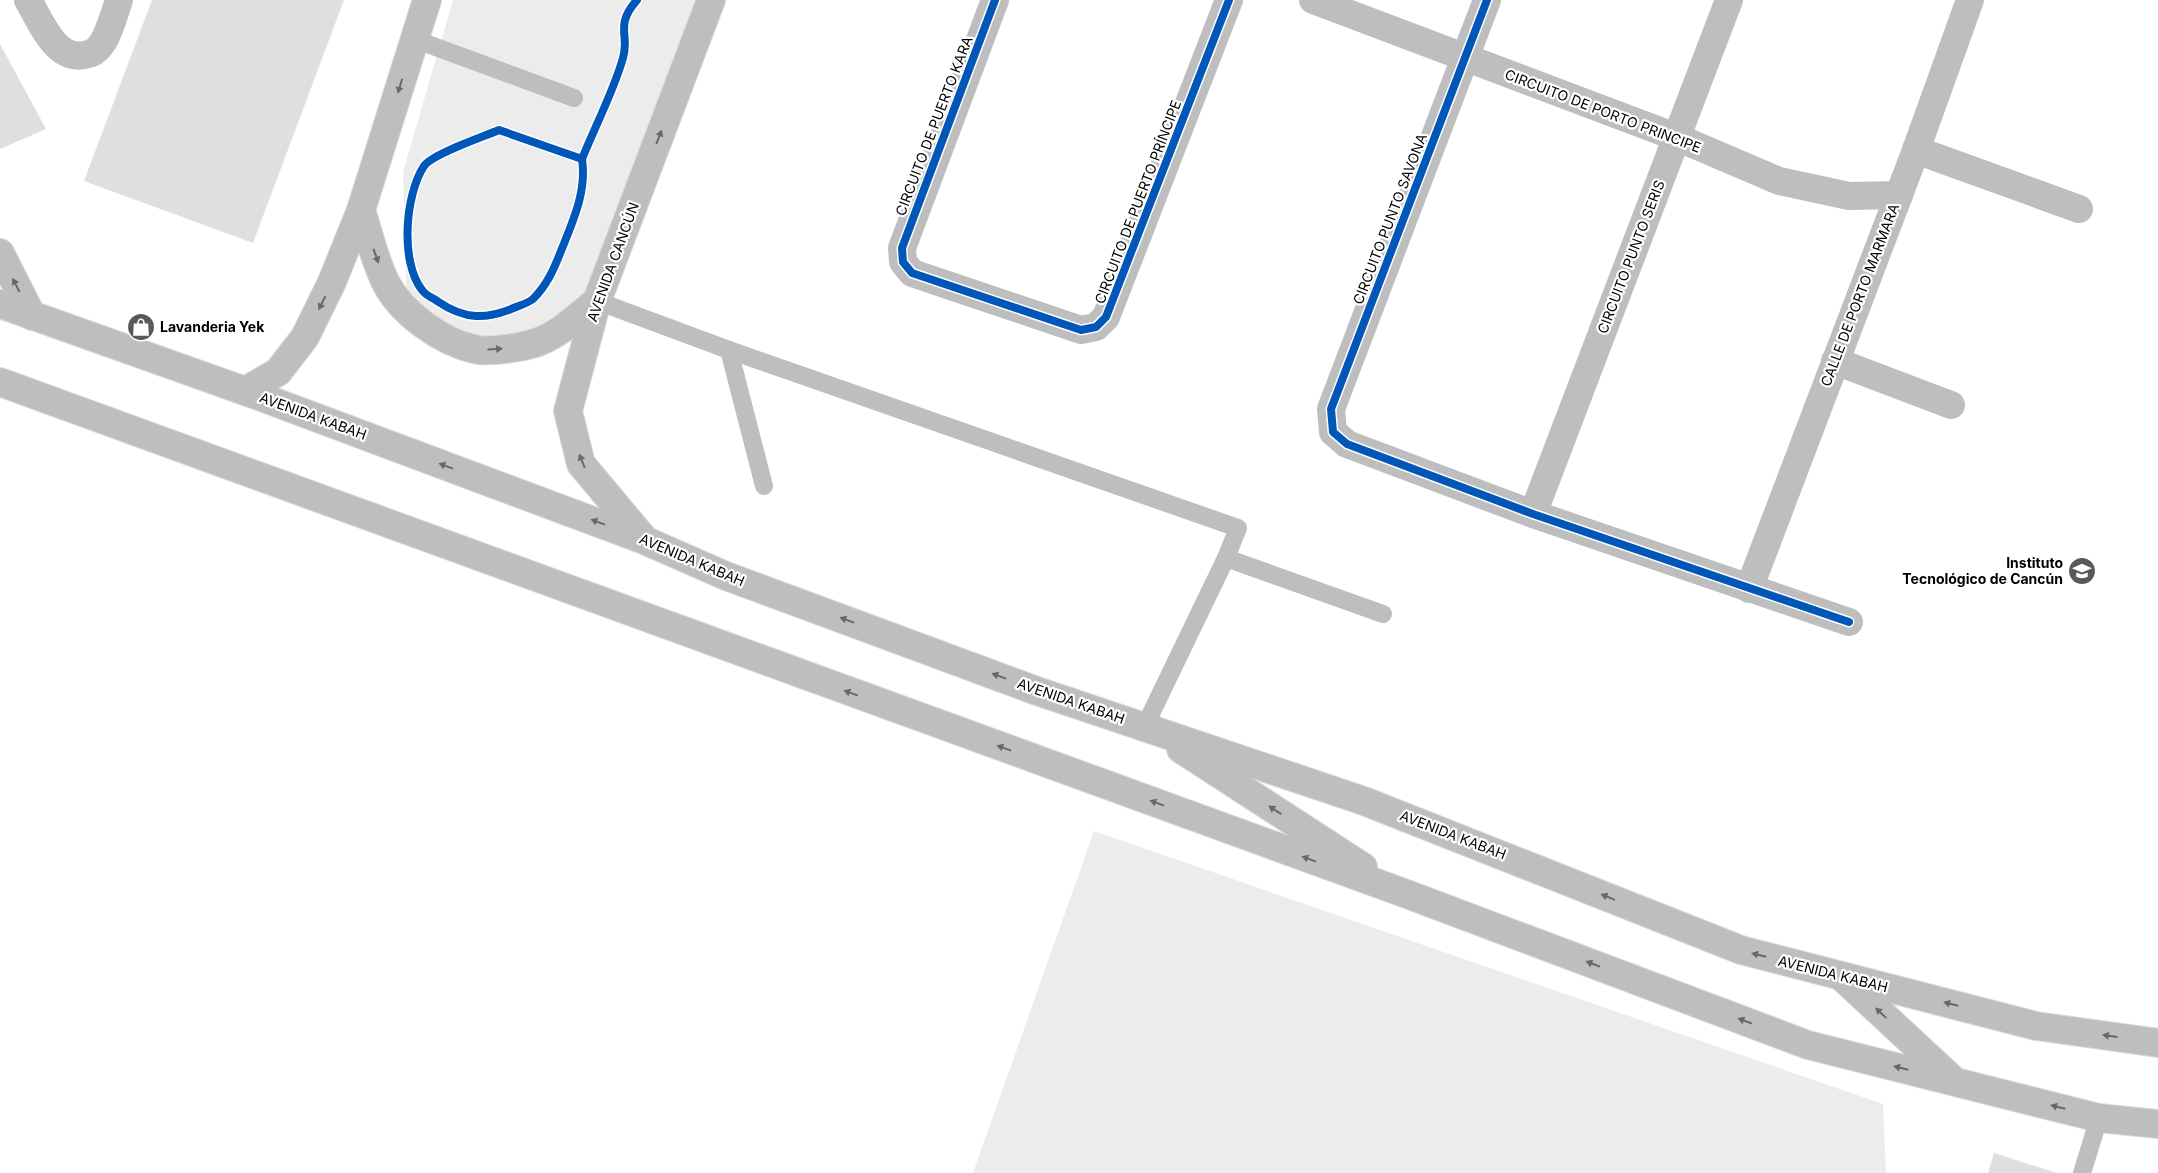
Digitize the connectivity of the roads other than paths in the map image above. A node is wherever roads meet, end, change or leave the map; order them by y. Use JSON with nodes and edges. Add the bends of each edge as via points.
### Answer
{"nodes":[{"id":1,"x":28,"y":0,"type":"edge"},
{"id":2,"x":119,"y":0,"type":"edge"},
{"id":3,"x":427,"y":0,"type":"edge"},
{"id":4,"x":711,"y":0,"type":"edge"},
{"id":5,"x":995,"y":0,"type":"edge"},
{"id":6,"x":1229,"y":0,"type":"edge"},
{"id":7,"x":1312,"y":0,"type":"edge"},
{"id":8,"x":1487,"y":0,"type":"edge"},
{"id":9,"x":1729,"y":0,"type":"edge"},
{"id":10,"x":1970,"y":0,"type":"edge"},
{"id":11,"x":414,"y":39,"type":"junction"},
{"id":12,"x":1465,"y":58,"type":"junction"},
{"id":13,"x":574,"y":98,"type":"dead end"},
{"id":14,"x":1676,"y":137,"type":"junction"},
{"id":15,"x":1916,"y":150,"type":"junction"},
{"id":16,"x":1899,"y":195,"type":"junction"},
{"id":17,"x":2078,"y":209,"type":"dead end"},
{"id":18,"x":361,"y":210,"type":"junction"},
{"id":19,"x":0,"y":253,"type":"edge"},
{"id":20,"x":903,"y":262,"type":"joint"},
{"id":21,"x":597,"y":301,"type":"junction"},
{"id":22,"x":0,"y":304,"type":"edge"},
{"id":23,"x":32,"y":316,"type":"junction"},
{"id":24,"x":729,"y":350,"type":"junction"},
{"id":25,"x":1835,"y":361,"type":"junction"},
{"id":26,"x":0,"y":382,"type":"edge"},
{"id":27,"x":246,"y":391,"type":"junction"},
{"id":28,"x":1951,"y":405,"type":"dead end"},
{"id":29,"x":764,"y":486,"type":"dead end"},
{"id":30,"x":1533,"y":514,"type":"junction"},
{"id":31,"x":644,"y":540,"type":"junction"},
{"id":32,"x":1226,"y":558,"type":"junction"},
{"id":33,"x":1749,"y":589,"type":"junction"},
{"id":34,"x":1383,"y":614,"type":"dead end"},
{"id":35,"x":1849,"y":622,"type":"dead end"},
{"id":36,"x":1145,"y":726,"type":"junction"},
{"id":37,"x":1404,"y":893,"type":"junction"},
{"id":38,"x":1841,"y":976,"type":"junction"},
{"id":39,"x":2158,"y":1043,"type":"edge"},
{"id":40,"x":1955,"y":1082,"type":"junction"},
{"id":41,"x":2099,"y":1118,"type":"junction"},
{"id":42,"x":2158,"y":1124,"type":"edge"},
{"id":43,"x":2158,"y":1139,"type":"edge"},
{"id":44,"x":2082,"y":1173,"type":"edge"}],
"edges":[{"from":1,"to":2,"type":"main road","via":[[54,44],[64,52],[78,56],[92,54],[102,45]]},
{"from":3,"to":11,"type":"main road"},
{"from":21,"to":4,"type":"main road","name":"AVENIDA CANCÚN","one_way":true},
{"from":5,"to":20,"type":"main road","name":"CIRCUITO DE PUERTO KARA","via":[[902,248]]},
{"from":6,"to":20,"type":"main road","name":"CIRCUITO DE PUERTO PRÍNCIPE","via":[[1106,317],[1096,327],[1081,330],[912,273]]},
{"from":7,"to":12,"type":"main road","name":"CIRCUITO DE PORTO PRINCIPE"},
{"from":8,"to":12,"type":"main road","name":"CIRCUITO PUNTO SAVONA"},
{"from":9,"to":14,"type":"main road","name":"CIRCUITO PUNTO SERIS"},
{"from":10,"to":15,"type":"main road","name":"CALLE DE PORTO MARMARA"},
{"from":11,"to":13,"type":"lane"},
{"from":11,"to":18,"type":"main road","one_way":true},
{"from":12,"to":14,"type":"main road","name":"CIRCUITO DE PORTO PRINCIPE"},
{"from":12,"to":30,"type":"main road","name":"CIRCUITO PUNTO SAVONA","via":[[1331,409],[1333,432],[1347,444]]},
{"from":14,"to":16,"type":"main road","name":"CIRCUITO DE PORTO PRINCIPE","via":[[1778,181],[1849,196]]},
{"from":14,"to":30,"type":"main road","name":"CIRCUITO PUNTO SERIS"},
{"from":15,"to":16,"type":"main road","name":"CALLE DE PORTO MARMARA"},
{"from":15,"to":17,"type":"main road"},
{"from":16,"to":25,"type":"main road","name":"CALLE DE PORTO MARMARA"},
{"from":18,"to":21,"type":"main road","one_way":true,"via":[[387,285],[407,311],[427,328],[475,350],[538,342],[561,330]]},
{"from":18,"to":27,"type":"main road","one_way":true,"via":[[332,282],[305,337],[278,372]]},
{"from":23,"to":19,"type":"main road","one_way":true},
{"from":21,"to":24,"type":"lane"},
{"from":31,"to":21,"type":"main road","name":"AVENIDA CANCÚN","one_way":true,"via":[[581,464],[568,411]]},
{"from":22,"to":23,"type":"main road","name":"AVENIDA KABAH"},
{"from":23,"to":27,"type":"main road","name":"AVENIDA KABAH"},
{"from":24,"to":29,"type":"lane"},
{"from":24,"to":32,"type":"lane","via":[[1238,528]]},
{"from":25,"to":28,"type":"main road"},
{"from":25,"to":33,"type":"main road","name":"CALLE DE PORTO MARMARA"},
{"from":37,"to":26,"type":"main road","one_way":true},
{"from":31,"to":27,"type":"main road","name":"AVENIDA KABAH","one_way":true},
{"from":30,"to":33,"type":"main road"},
{"from":36,"to":31,"type":"main road","name":"AVENIDA KABAH","one_way":true,"via":[[1038,691],[726,576]]},
{"from":32,"to":34,"type":"lane"},
{"from":32,"to":36,"type":"lane"},
{"from":33,"to":35,"type":"main road"},
{"from":37,"to":36,"type":"main road","one_way":true},
{"from":38,"to":36,"type":"main road","name":"AVENIDA KABAH","one_way":true,"via":[[1741,950],[1364,801]]},
{"from":40,"to":37,"type":"main road","one_way":true,"via":[[1808,1045]]},
{"from":39,"to":38,"type":"main road","name":"AVENIDA KABAH","one_way":true,"via":[[2036,1026]]},
{"from":40,"to":38,"type":"main road","one_way":true},
{"from":41,"to":40,"type":"main road","one_way":true},
{"from":41,"to":42,"type":"main road"},
{"from":41,"to":43,"type":"main road"},
{"from":41,"to":44,"type":"lane"}]}
